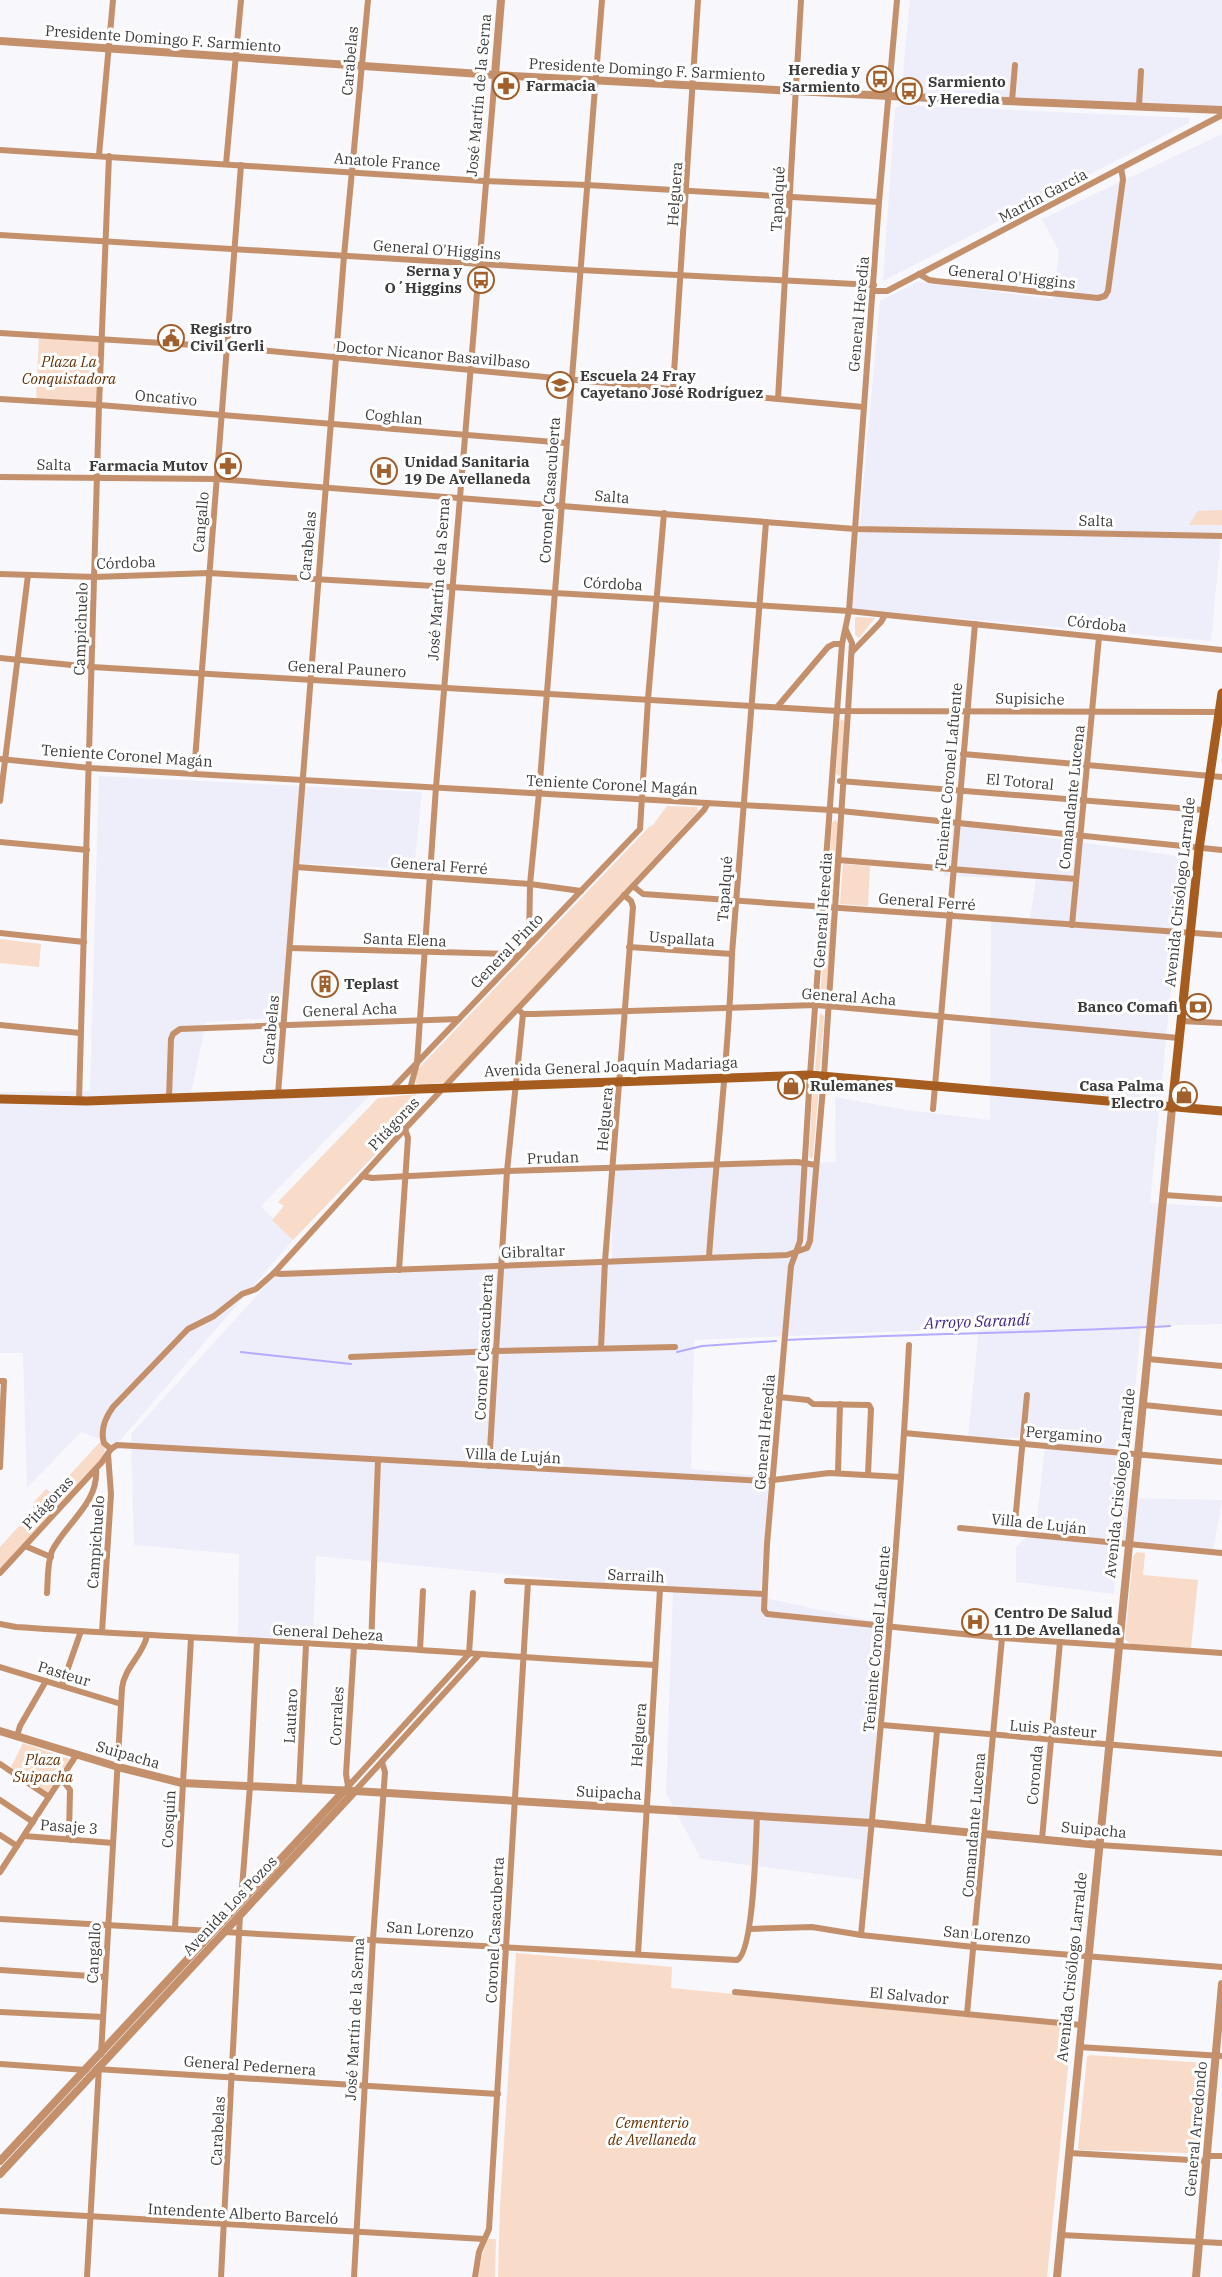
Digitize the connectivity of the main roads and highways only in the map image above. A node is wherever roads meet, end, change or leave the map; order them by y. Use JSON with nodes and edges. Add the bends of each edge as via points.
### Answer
{"nodes":[{"id":1,"x":1222,"y":693,"type":"edge"},
{"id":2,"x":1220,"y":712,"type":"edge"},
{"id":3,"x":0,"y":1099,"type":"edge"},
{"id":4,"x":1172,"y":1108,"type":"junction"},
{"id":5,"x":1222,"y":1111,"type":"edge"}],
"edges":[{"from":1,"to":2,"type":"main road","name":"Avenida Crisólogo Larralde"},
{"from":2,"to":4,"type":"main road","name":"Avenida Crisólogo Larralde","via":[[1199,849]]},
{"from":3,"to":4,"type":"main road","name":"Avenida General Joaquín Madariaga","via":[[79,1101],[810,1075]]},
{"from":4,"to":5,"type":"main road","name":"Avenida General Joaquín Madariaga"}]}
